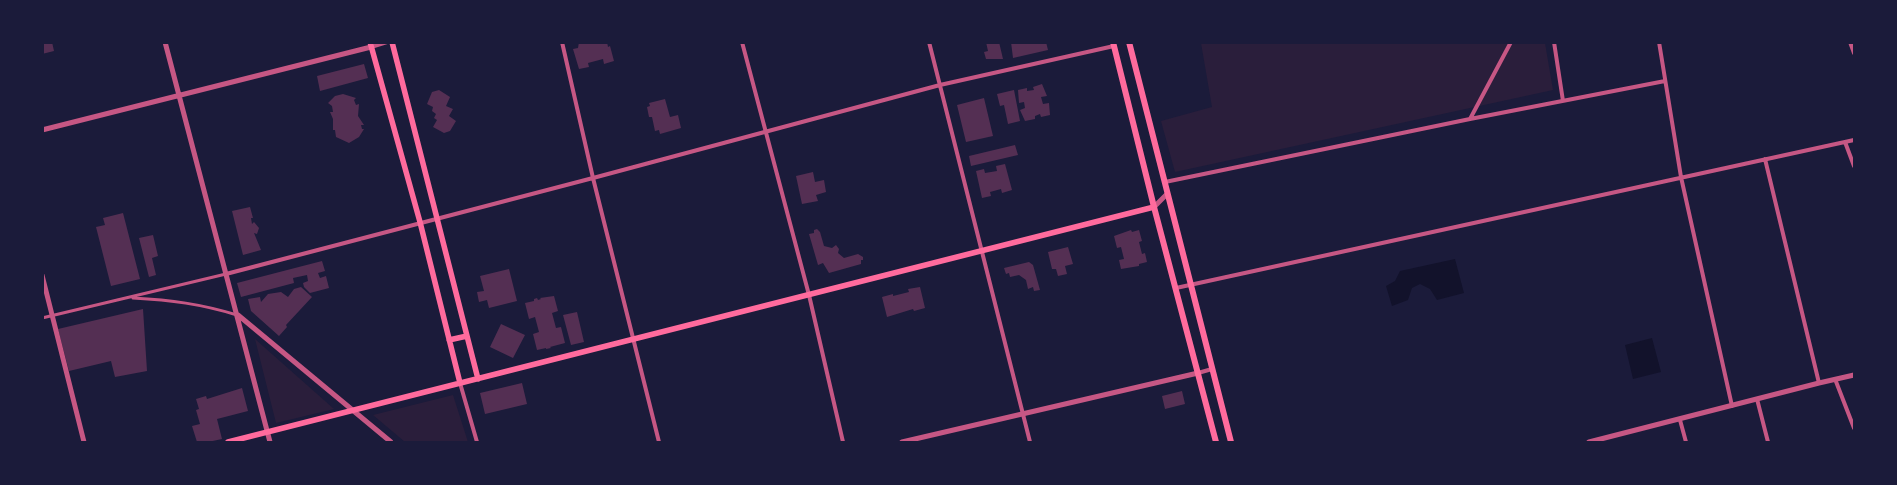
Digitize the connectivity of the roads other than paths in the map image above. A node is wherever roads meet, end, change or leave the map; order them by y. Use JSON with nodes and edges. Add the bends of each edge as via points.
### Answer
{"nodes":[{"id":1,"x":165,"y":42,"type":"edge"},
{"id":2,"x":387,"y":42,"type":"edge"},
{"id":3,"x":392,"y":42,"type":"edge"},
{"id":4,"x":562,"y":42,"type":"edge"},
{"id":5,"x":742,"y":42,"type":"edge"},
{"id":6,"x":929,"y":42,"type":"edge"},
{"id":7,"x":1129,"y":42,"type":"edge"},
{"id":8,"x":1511,"y":42,"type":"edge"},
{"id":9,"x":1554,"y":42,"type":"edge"},
{"id":10,"x":1659,"y":42,"type":"edge"},
{"id":11,"x":1850,"y":42,"type":"edge"},
{"id":12,"x":370,"y":44,"type":"edge"},
{"id":13,"x":1113,"y":44,"type":"edge"},
{"id":14,"x":1854,"y":54,"type":"edge"},
{"id":15,"x":1665,"y":81,"type":"junction"},
{"id":16,"x":940,"y":85,"type":"junction"},
{"id":17,"x":178,"y":96,"type":"junction"},
{"id":18,"x":1563,"y":101,"type":"junction"},
{"id":19,"x":1470,"y":119,"type":"junction"},
{"id":20,"x":42,"y":130,"type":"edge"},
{"id":21,"x":764,"y":131,"type":"junction"},
{"id":22,"x":1854,"y":140,"type":"edge"},
{"id":23,"x":1845,"y":142,"type":"junction"},
{"id":24,"x":1765,"y":159,"type":"junction"},
{"id":25,"x":1854,"y":166,"type":"edge"},
{"id":26,"x":1681,"y":177,"type":"junction"},
{"id":27,"x":593,"y":178,"type":"junction"},
{"id":28,"x":1164,"y":182,"type":"junction"},
{"id":29,"x":1167,"y":194,"type":"junction"},
{"id":30,"x":1154,"y":207,"type":"junction"},
{"id":31,"x":437,"y":218,"type":"junction"},
{"id":32,"x":420,"y":222,"type":"junction"},
{"id":33,"x":982,"y":250,"type":"junction"},
{"id":34,"x":226,"y":274,"type":"junction"},
{"id":35,"x":42,"y":275,"type":"edge"},
{"id":36,"x":1189,"y":284,"type":"junction"},
{"id":37,"x":1176,"y":288,"type":"junction"},
{"id":38,"x":809,"y":295,"type":"junction"},
{"id":39,"x":128,"y":297,"type":"junction"},
{"id":40,"x":237,"y":315,"type":"junction"},
{"id":41,"x":52,"y":316,"type":"junction"},
{"id":42,"x":42,"y":318,"type":"edge"},
{"id":43,"x":467,"y":336,"type":"junction"},
{"id":44,"x":634,"y":339,"type":"junction"},
{"id":45,"x":449,"y":340,"type":"junction"},
{"id":46,"x":1212,"y":369,"type":"junction"},
{"id":47,"x":1198,"y":373,"type":"junction"},
{"id":48,"x":1854,"y":375,"type":"edge"},
{"id":49,"x":478,"y":379,"type":"junction"},
{"id":50,"x":1835,"y":379,"type":"junction"},
{"id":51,"x":460,"y":383,"type":"junction"},
{"id":52,"x":1818,"y":383,"type":"junction"},
{"id":53,"x":1758,"y":399,"type":"junction"},
{"id":54,"x":1732,"y":406,"type":"junction"},
{"id":55,"x":354,"y":411,"type":"junction"},
{"id":56,"x":1022,"y":413,"type":"junction"},
{"id":57,"x":1680,"y":420,"type":"junction"},
{"id":58,"x":1854,"y":428,"type":"edge"},
{"id":59,"x":268,"y":432,"type":"junction"},
{"id":60,"x":84,"y":442,"type":"edge"},
{"id":61,"x":228,"y":442,"type":"edge"},
{"id":62,"x":270,"y":442,"type":"edge"},
{"id":63,"x":391,"y":442,"type":"edge"},
{"id":64,"x":477,"y":442,"type":"edge"},
{"id":65,"x":659,"y":442,"type":"edge"},
{"id":66,"x":843,"y":442,"type":"edge"},
{"id":67,"x":902,"y":442,"type":"edge"},
{"id":68,"x":1030,"y":442,"type":"edge"},
{"id":69,"x":1216,"y":442,"type":"edge"},
{"id":70,"x":1231,"y":442,"type":"edge"},
{"id":71,"x":1589,"y":442,"type":"edge"},
{"id":72,"x":1686,"y":442,"type":"edge"},
{"id":73,"x":1768,"y":442,"type":"edge"}],
"edges":[{"from":1,"to":17,"type":"street"},
{"from":2,"to":12,"type":"street"},
{"from":3,"to":31,"type":"main road"},
{"from":4,"to":27,"type":"street"},
{"from":5,"to":21,"type":"street"},
{"from":6,"to":16,"type":"street"},
{"from":7,"to":28,"type":"main road"},
{"from":8,"to":19,"type":"street"},
{"from":9,"to":18,"type":"street"},
{"from":10,"to":15,"type":"street"},
{"from":11,"to":14,"type":"street"},
{"from":12,"to":17,"type":"street"},
{"from":12,"to":32,"type":"main road"},
{"from":13,"to":16,"type":"street"},
{"from":13,"to":30,"type":"main road"},
{"from":15,"to":18,"type":"street"},
{"from":15,"to":26,"type":"street"},
{"from":16,"to":21,"type":"street"},
{"from":16,"to":33,"type":"street"},
{"from":17,"to":20,"type":"street"},
{"from":17,"to":34,"type":"street"},
{"from":18,"to":19,"type":"street"},
{"from":19,"to":28,"type":"street"},
{"from":21,"to":27,"type":"street"},
{"from":21,"to":38,"type":"street"},
{"from":22,"to":23,"type":"street"},
{"from":23,"to":24,"type":"street"},
{"from":23,"to":25,"type":"street"},
{"from":24,"to":26,"type":"street"},
{"from":24,"to":52,"type":"street"},
{"from":26,"to":36,"type":"street"},
{"from":26,"to":54,"type":"street"},
{"from":27,"to":31,"type":"street"},
{"from":27,"to":44,"type":"street"},
{"from":28,"to":29,"type":"main road"},
{"from":29,"to":30,"type":"street"},
{"from":29,"to":36,"type":"main road"},
{"from":30,"to":33,"type":"main road"},
{"from":30,"to":37,"type":"main road"},
{"from":31,"to":32,"type":"street"},
{"from":31,"to":43,"type":"main road"},
{"from":32,"to":34,"type":"street"},
{"from":32,"to":45,"type":"main road"},
{"from":33,"to":38,"type":"main road"},
{"from":33,"to":56,"type":"street"},
{"from":34,"to":39,"type":"street"},
{"from":34,"to":40,"type":"street"},
{"from":35,"to":41,"type":"street"},
{"from":36,"to":37,"type":"street"},
{"from":36,"to":46,"type":"main road"},
{"from":37,"to":47,"type":"main road"},
{"from":38,"to":44,"type":"main road"},
{"from":38,"to":66,"type":"street"},
{"from":39,"to":40,"type":"street","via":[[188,302]]},
{"from":39,"to":41,"type":"street"},
{"from":40,"to":55,"type":"street"},
{"from":40,"to":59,"type":"street"},
{"from":41,"to":42,"type":"street"},
{"from":41,"to":60,"type":"street"},
{"from":43,"to":45,"type":"main road"},
{"from":43,"to":49,"type":"main road"},
{"from":44,"to":49,"type":"main road"},
{"from":44,"to":65,"type":"street"},
{"from":45,"to":51,"type":"main road"},
{"from":46,"to":47,"type":"street"},
{"from":46,"to":70,"type":"main road"},
{"from":47,"to":56,"type":"street"},
{"from":47,"to":69,"type":"main road"},
{"from":48,"to":50,"type":"street"},
{"from":49,"to":51,"type":"main road"},
{"from":50,"to":52,"type":"street"},
{"from":50,"to":58,"type":"street"},
{"from":51,"to":55,"type":"main road"},
{"from":51,"to":64,"type":"street"},
{"from":52,"to":53,"type":"street"},
{"from":53,"to":54,"type":"street"},
{"from":53,"to":73,"type":"street"},
{"from":54,"to":57,"type":"street"},
{"from":55,"to":59,"type":"main road"},
{"from":55,"to":63,"type":"street"},
{"from":56,"to":67,"type":"street"},
{"from":56,"to":68,"type":"street"},
{"from":57,"to":71,"type":"street"},
{"from":57,"to":72,"type":"street"},
{"from":59,"to":61,"type":"main road"},
{"from":59,"to":62,"type":"street"}]}
